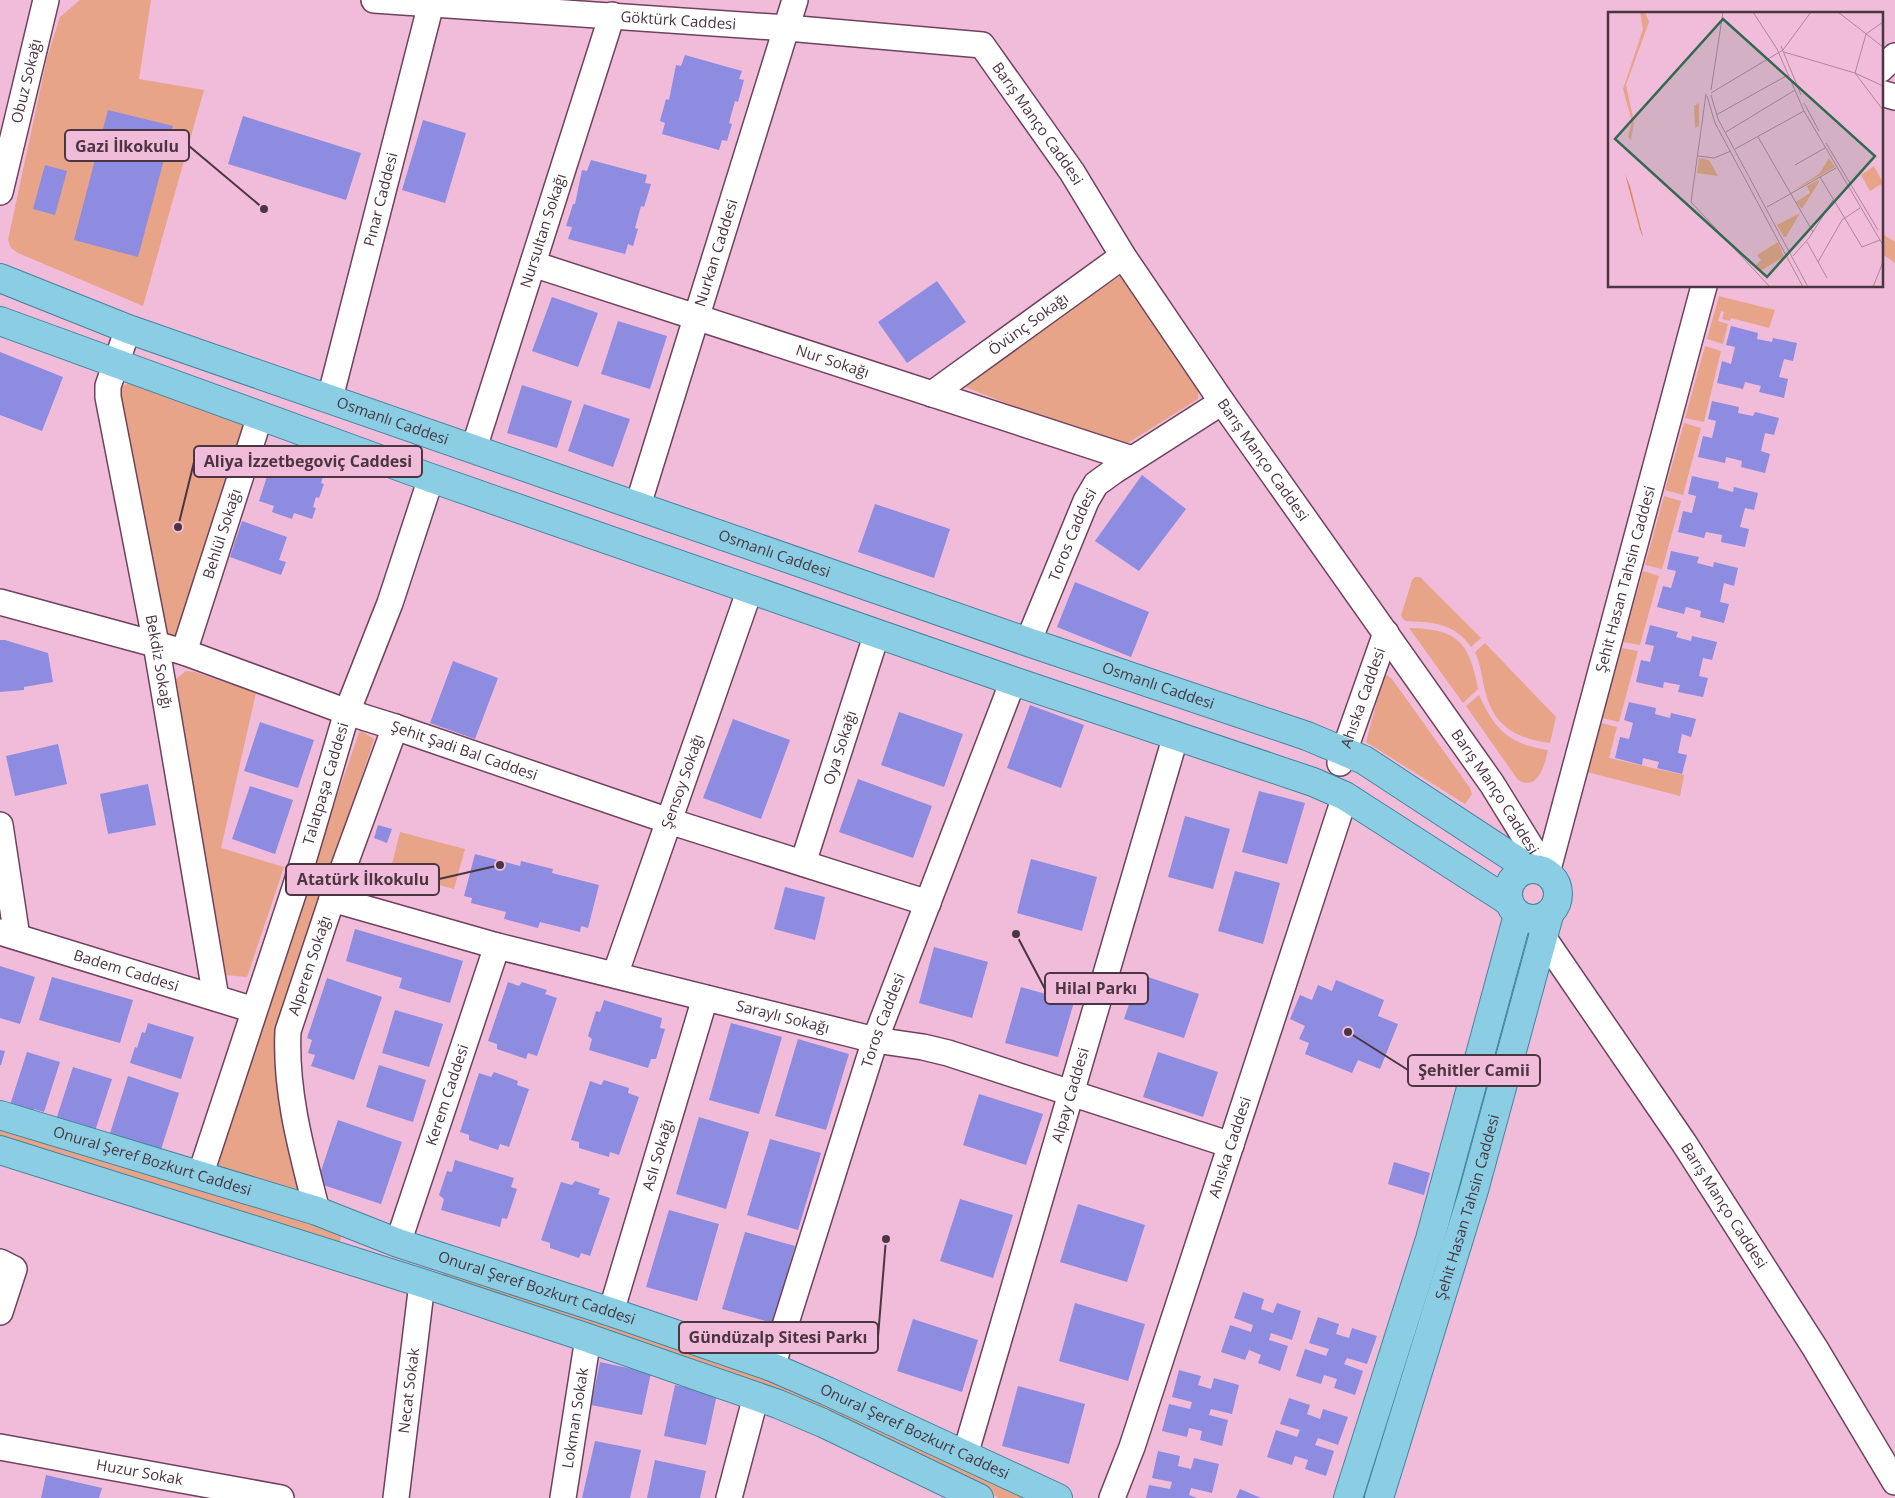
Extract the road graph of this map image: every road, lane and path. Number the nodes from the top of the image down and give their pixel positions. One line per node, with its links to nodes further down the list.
1 (46, 0): 12 (street, Obuz Sokağı)
2 (374, 0): 4 (street, Göktürk Caddesi)
3 (795, 0): 6 (street, Nurkan Caddesi)
4 (432, 2): 5 (street, Göktürk Caddesi); 22 (street, Pınar Caddesi)
5 (612, 15): 6 (street, Göktürk Caddesi); 14 (street, Nursultan Sokağı)
6 (786, 28): 7 (street, Göktürk Caddesi); 17 (street, Nurkan Caddesi)
7 (982, 45): 13 (street, Barış Manço Caddesi)
8 (1895, 56): 9 (street)
9 (1882, 68)
10 (1882, 92): 11 (street)
11 (1895, 97)
12 (0, 192)
13 (1123, 256): 21 (street, Övünç Sokağı); 23 (street, Barış Manço Caddesi)
14 (533, 264): 17 (street, Nur Sokağı); 25 (street, Nursultan Sokağı)
15 (0, 278): 19 (main road, Osmanlı Caddesi)
16 (1703, 288): 45 (street, Şehit Hasan Tahsin Caddesi)
17 (696, 317): 21 (street, Nur Sokağı); 28 (street, Nurkan Caddesi)
18 (0, 321): 20 (main road)
19 (128, 329): 20 (street, Bekdiz Sokağı); 22 (main road, Osmanlı Caddesi)
20 (116, 363): 24 (main road); 34 (street, Bekdiz Sokağı)
21 (932, 394): 26 (street, Nur Sokağı)
22 (330, 398): 25 (main road, Osmanlı Caddesi)
23 (1222, 402): 26 (street, Toros Caddesi); 32 (street, Barış Manço Caddesi)
24 (260, 416): 27 (main road); 35 (street, Behlül Sokağı)
25 (474, 448): 28 (main road, Osmanlı Caddesi)
26 (1132, 459): 33 (street, Toros Caddesi)
27 (431, 478): 29 (main road); 37 (street, Talatpaşa Caddesi)
28 (638, 505): 33 (main road, Osmanlı Caddesi)
29 (750, 589): 31 (main road); 42 (street, Şensoy Sokağı)
30 (0, 602): 34 (street, Şehit Şadi Bal Caddesi)
31 (877, 633): 36 (main road); 44 (street, Oya Sokağı)
32 (1386, 633): 40 (street, Ahıska Caddesi); 45 (street, Barış Manço Caddesi)
33 (1028, 642): 40 (main road, Osmanlı Caddesi)
34 (156, 644): 35 (street, Şehit Şadi Bal Caddesi); 53 (street, Bekdiz Sokağı)
35 (184, 652): 37 (street, Şehit Şadi Bal Caddesi)
36 (1013, 680): 39 (main road); 47 (street, Toros Caddesi)
37 (346, 712): 38 (street, Şehit Şadi Bal Caddesi); 55 (street, Talatpaşa Caddesi)
38 (395, 727): 42 (street, Şehit Şadi Bal Caddesi); 46 (street, Alperen Sokağı)
39 (1176, 735): 41 (main road); 57 (street, Alpay Caddesi)
40 (1349, 758): 41 (main road); 45 (main road, Osmanlı Caddesi)
41 (1346, 796): 48 (main road); 59 (street, Ahıska Caddesi)
42 (669, 821): 44 (street, Şehit Şadi Bal Caddesi); 52 (street, Şensoy Sokağı)
43 (0, 825): 50 (street)
44 (803, 863): 47 (street, Şehit Şadi Bal Caddesi)
45 (1539, 871): 48 (main road); 49 (main road)
46 (332, 899): 51 (street, Saraylı Sokağı); 62 (street, Alperen Sokağı)
47 (928, 903): 56 (street, Toros Caddesi)
48 (1513, 908): 49 (main road); 82 (main road, Şehit Hasan Tahsin Caddesi)
49 (1546, 926): 73 (street, Barış Manço Caddesi); 83 (main road, Şehit Hasan Tahsin Caddesi)
50 (8, 934): 53 (street, Badem Caddesi)
51 (497, 946): 52 (street, Saraylı Sokağı); 63 (street, Kerem Caddesi)
52 (615, 975): 54 (street, Saraylı Sokağı)
53 (216, 998): 55 (street, Badem Caddesi)
54 (705, 998): 56 (street, Saraylı Sokağı); 67 (street, Aslı Sokağı)
55 (254, 1010): 61 (street, Talatpaşa Caddesi)
56 (876, 1040): 57 (street, Saraylı Sokağı); 69 (street, Toros Caddesi)
57 (1071, 1093): 59 (street, Saraylı Sokağı); 72 (street, Alpay Caddesi)
58 (0, 1115): 61 (main road, Onural Şeref Bozkurt Caddesi)
59 (1231, 1145): 81 (street, Ahıska Caddesi)
60 (0, 1150): 65 (main road, Onural Şeref Bozkurt Caddesi)
61 (200, 1176): 62 (main road, Onural Şeref Bozkurt Caddesi)
62 (317, 1211): 63 (main road, Onural Şeref Bozkurt Caddesi)
63 (398, 1243): 67 (main road, Onural Şeref Bozkurt Caddesi)
64 (7, 1265): 66 (street)
65 (422, 1284): 68 (main road, Onural Şeref Bozkurt Caddesi); 76 (street, Necat Sokak)
66 (0, 1312)
67 (612, 1312): 69 (main road, Onural Şeref Bozkurt Caddesi)
68 (588, 1338): 70 (main road, Onural Şeref Bozkurt Caddesi); 77 (street, Lokman Sokak)
69 (772, 1367): 72 (main road, Onural Şeref Bozkurt Caddesi)
70 (756, 1396): 78 (street); 79 (main road, Onural Şeref Bozkurt Caddesi)
71 (0, 1447): 74 (street, Huzur Sokak)
72 (965, 1455): 80 (main road, Onural Şeref Bozkurt Caddesi)
73 (1895, 1482)
74 (199, 1491): 75 (street, Huzur Sokak)
75 (281, 1498)
76 (396, 1498)
77 (563, 1498)
78 (729, 1498)
79 (979, 1498)
80 (1058, 1498)
81 (1112, 1498)
82 (1348, 1498)
83 (1379, 1498)

